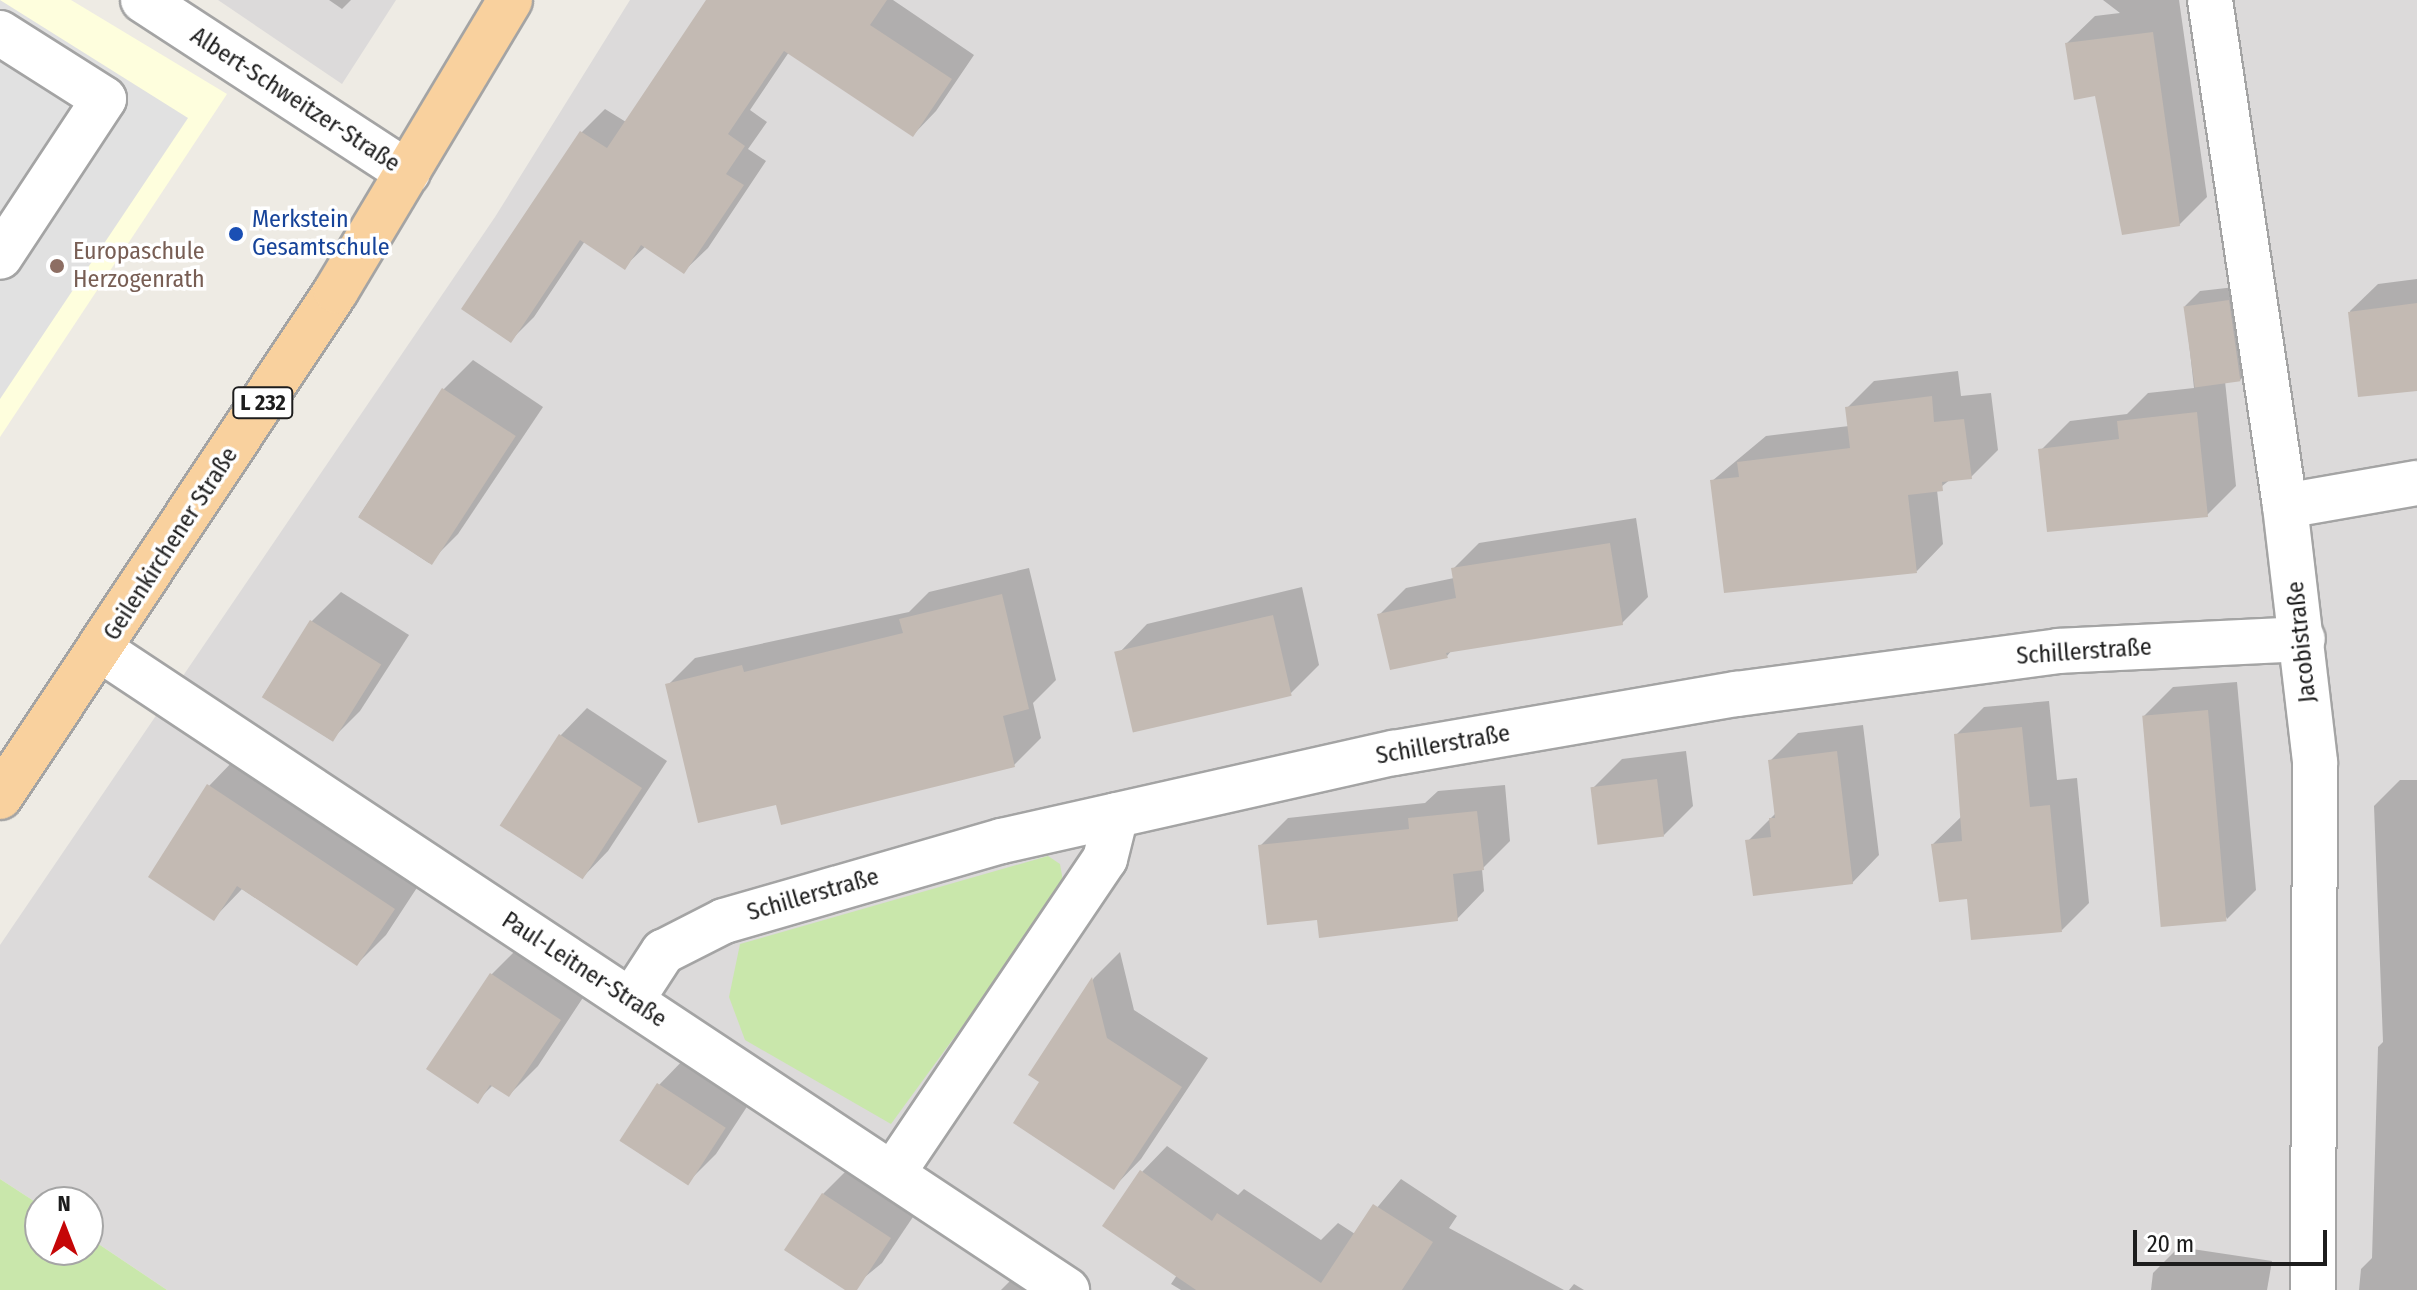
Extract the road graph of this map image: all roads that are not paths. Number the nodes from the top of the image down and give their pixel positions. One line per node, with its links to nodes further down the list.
1 (143, 0): 5 (street, Albert-Schweitzer-Straße)
2 (510, 0): 5 (main road, Geilenkirchener Straße / L 232)
3 (2210, 0): 8 (street, Jacobistraße)
4 (0, 33): 6 (street)
5 (408, 173): 10 (main road, Geilenkirchener Straße / L 232)
6 (0, 257)
7 (2417, 483): 8 (street)
8 (2285, 506): 9 (street, Jacobistraße)
9 (2303, 639): 12 (street, Schillerstraße); 16 (street, Jacobistraße)
10 (101, 650): 11 (main road, Geilenkirchener Straße / L 232); 13 (street, Paul-Leitner-Straße)
11 (0, 797)
12 (1116, 815): 13 (street, Schillerstraße); 14 (street)
13 (631, 1001): 14 (street, Paul-Leitner-Straße)
14 (893, 1173): 15 (street, Paul-Leitner-Straße)
15 (1067, 1290)
16 (2313, 1290)

